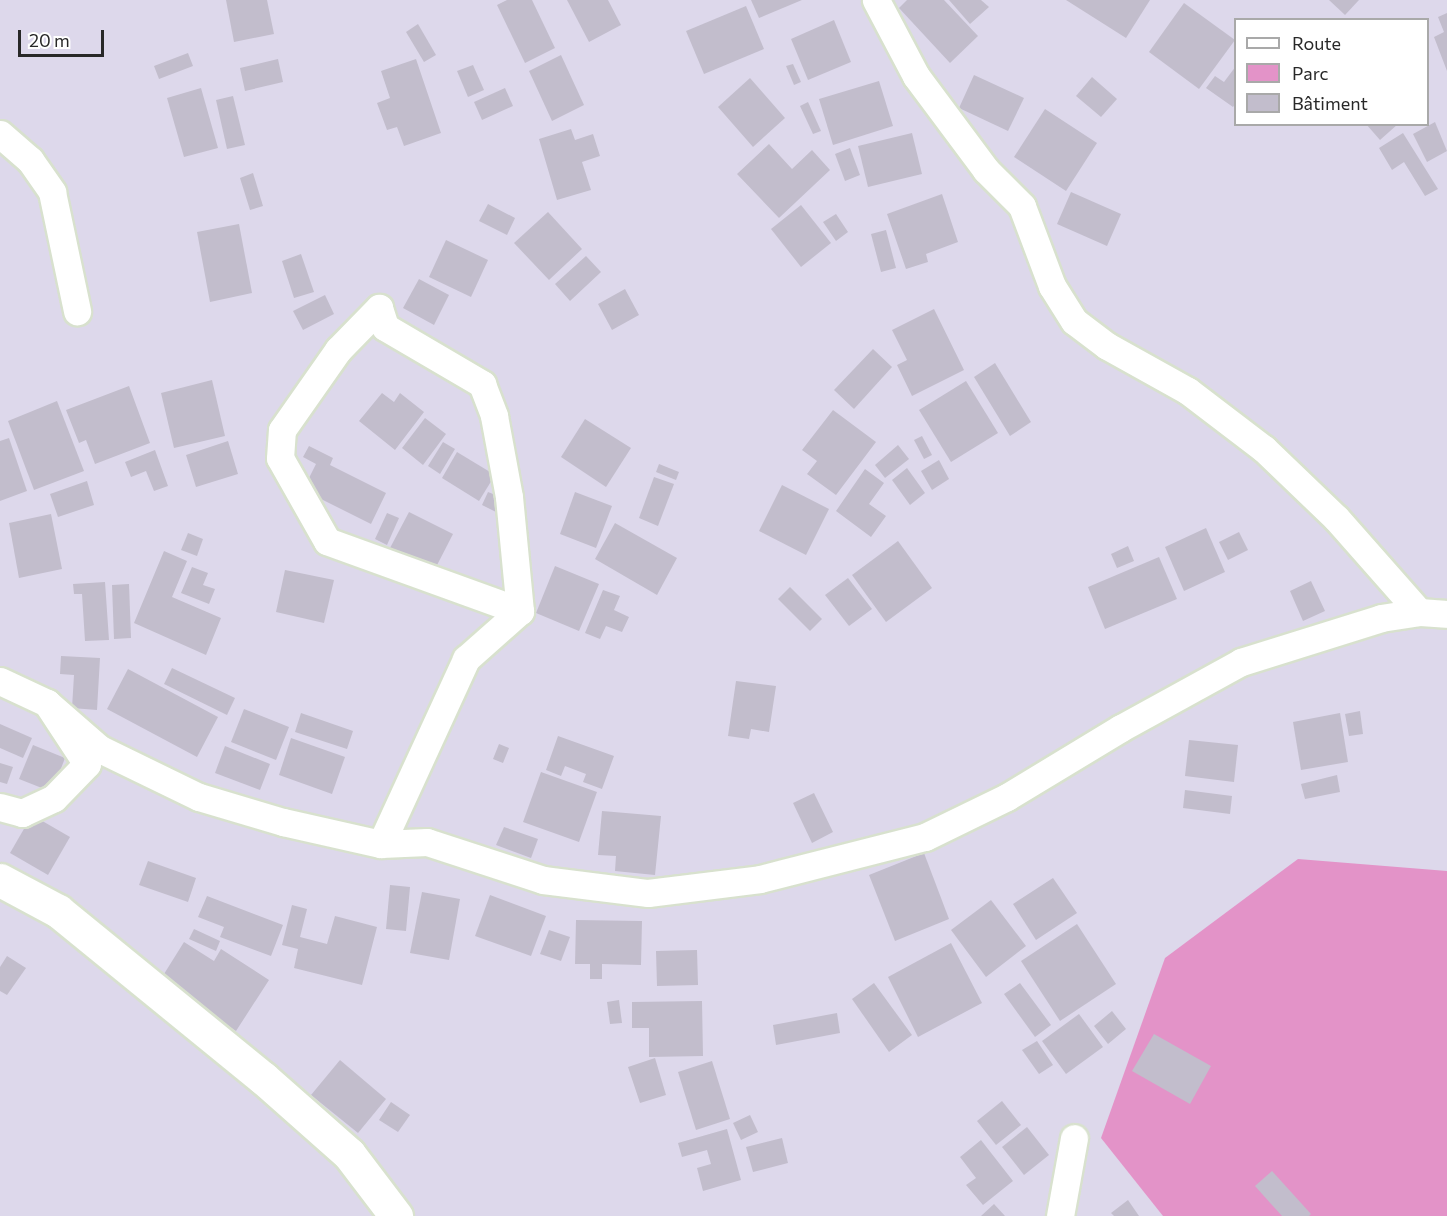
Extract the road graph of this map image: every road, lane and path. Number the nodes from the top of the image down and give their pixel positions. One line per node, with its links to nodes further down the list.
1 (876, 0): 5 (street)
2 (0, 134): 3 (street)
3 (77, 311)
4 (520, 611): 4 (street); 10 (street)
5 (1419, 612): 6 (street); 10 (street)
6 (1447, 614)
7 (0, 681): 8 (street)
8 (48, 703): 9 (street); 10 (street)
9 (0, 807)
10 (381, 844)
11 (0, 880): 13 (main road)
12 (1074, 1138): 14 (street)
13 (396, 1216)
14 (1060, 1216)

